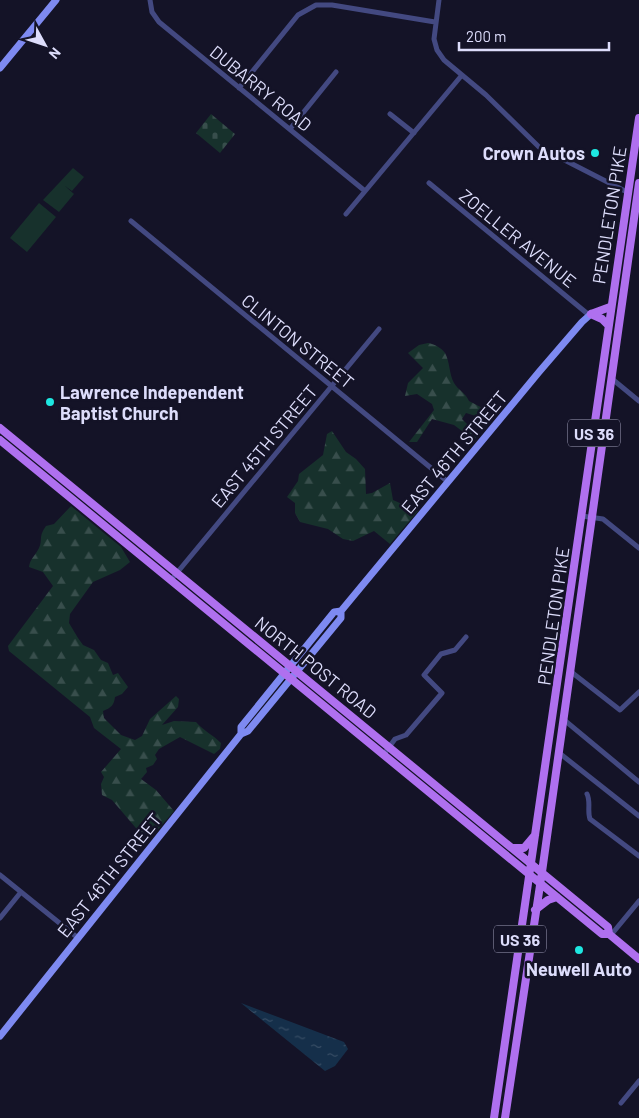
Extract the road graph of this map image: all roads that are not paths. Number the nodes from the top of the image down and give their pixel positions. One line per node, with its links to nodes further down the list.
1 (56, 0): 5 (street)
2 (150, 0): 8 (street, DUBARRY ROAD)
3 (439, 0): 4 (street)
4 (435, 22): 7 (street); 8 (street)
5 (0, 68)
6 (336, 72): 11 (street)
7 (462, 75): 12 (street); 16 (street)
8 (239, 88): 11 (street, DUBARRY ROAD)
9 (390, 114): 12 (street)
10 (639, 118): 16 (main road, PENDLETON PIKE / US 36)
11 (290, 130): 15 (street, DUBARRY ROAD)
12 (414, 133): 15 (street)
13 (639, 182): 23 (main road, PENDLETON PIKE / US 36)
14 (429, 183): 20 (street, ZOELLER AVENUE)
15 (365, 191): 17 (street)
16 (627, 192): 19 (main road, PENDLETON PIKE / US 36)
17 (346, 214)
18 (131, 221): 24 (street, CLINTON STREET)
19 (610, 307): 20 (main road); 21 (main road, PENDLETON PIKE / US 36)
20 (590, 314): 21 (main road); 28 (street, EAST 46TH STREET)
21 (608, 325): 29 (main road, PENDLETON PIKE / US 36)
22 (379, 329): 24 (street, EAST 45TH STREET)
23 (611, 378): 25 (street); 30 (main road, PENDLETON PIKE / US 36)
24 (332, 386): 28 (street, CLINTON STREET); 32 (street, EAST 45TH STREET)
25 (639, 401)
26 (0, 428): 32 (main road, NORTH POST ROAD)
27 (0, 440): 33 (main road, NORTH POST ROAD)
28 (448, 482): 34 (street, EAST 46TH STREET)
29 (582, 516): 30 (street); 50 (main road, PENDLETON PIKE / US 36)
30 (592, 517): 31 (street); 38 (main road, PENDLETON PIKE / US 36)
31 (639, 548)
32 (177, 572): 33 (street, EAST 45TH STREET); 36 (main road, NORTH POST ROAD)
33 (171, 580): 39 (main road, NORTH POST ROAD)
34 (341, 611): 36 (street, EAST 46TH STREET); 37 (street, EAST 46TH STREET)
35 (466, 637): 44 (street)
36 (290, 665): 37 (main road, NORTH POST ROAD); 39 (street, EAST 46TH STREET)
37 (297, 671): 40 (street, EAST 46TH STREET); 44 (main road, NORTH POST ROAD)
38 (570, 671): 41 (street); 42 (main road, PENDLETON PIKE / US 36)
39 (284, 672): 40 (main road, NORTH POST ROAD); 43 (street, EAST 46TH STREET)
40 (292, 678): 43 (street, EAST 46TH STREET); 46 (main road, NORTH POST ROAD)
41 (639, 692)
42 (563, 718): 45 (main road, PENDLETON PIKE / US 36); 47 (street)
43 (241, 734): 64 (street, EAST 46TH STREET)
44 (389, 746): 46 (street); 51 (main road, NORTH POST ROAD)
45 (558, 752): 49 (street); 54 (main road, PENDLETON PIKE / US 36)
46 (384, 754): 56 (main road, NORTH POST ROAD)
47 (639, 782)
48 (587, 794): 52 (street)
49 (639, 816)
50 (536, 834): 51 (main road); 53 (main road, PENDLETON PIKE / US 36)
51 (512, 848): 53 (main road, NORTH POST ROAD)
52 (639, 856)
53 (532, 864): 54 (main road, NORTH POST ROAD); 56 (main road, PENDLETON PIKE / US 36)
54 (542, 872): 57 (main road, PENDLETON PIKE / US 36); 63 (main road, NORTH POST ROAD)
55 (0, 875): 58 (street)
56 (530, 875): 57 (main road, NORTH POST ROAD); 69 (main road, PENDLETON PIKE / US 36)
57 (540, 883): 59 (main road, NORTH POST ROAD); 61 (main road, PENDLETON PIKE / US 36)
58 (21, 892): 62 (street); 64 (street)
59 (557, 897): 61 (main road); 63 (main road, NORTH POST ROAD)
60 (639, 901): 63 (street)
61 (535, 910): 70 (main road, PENDLETON PIKE / US 36)
62 (0, 918)
63 (610, 935): 65 (main road, NORTH POST ROAD)
64 (78, 938): 66 (street, EAST 46TH STREET)
65 (639, 959)
66 (0, 1036)
67 (639, 1081): 68 (street)
68 (621, 1103)
69 (494, 1118)
70 (505, 1118)

